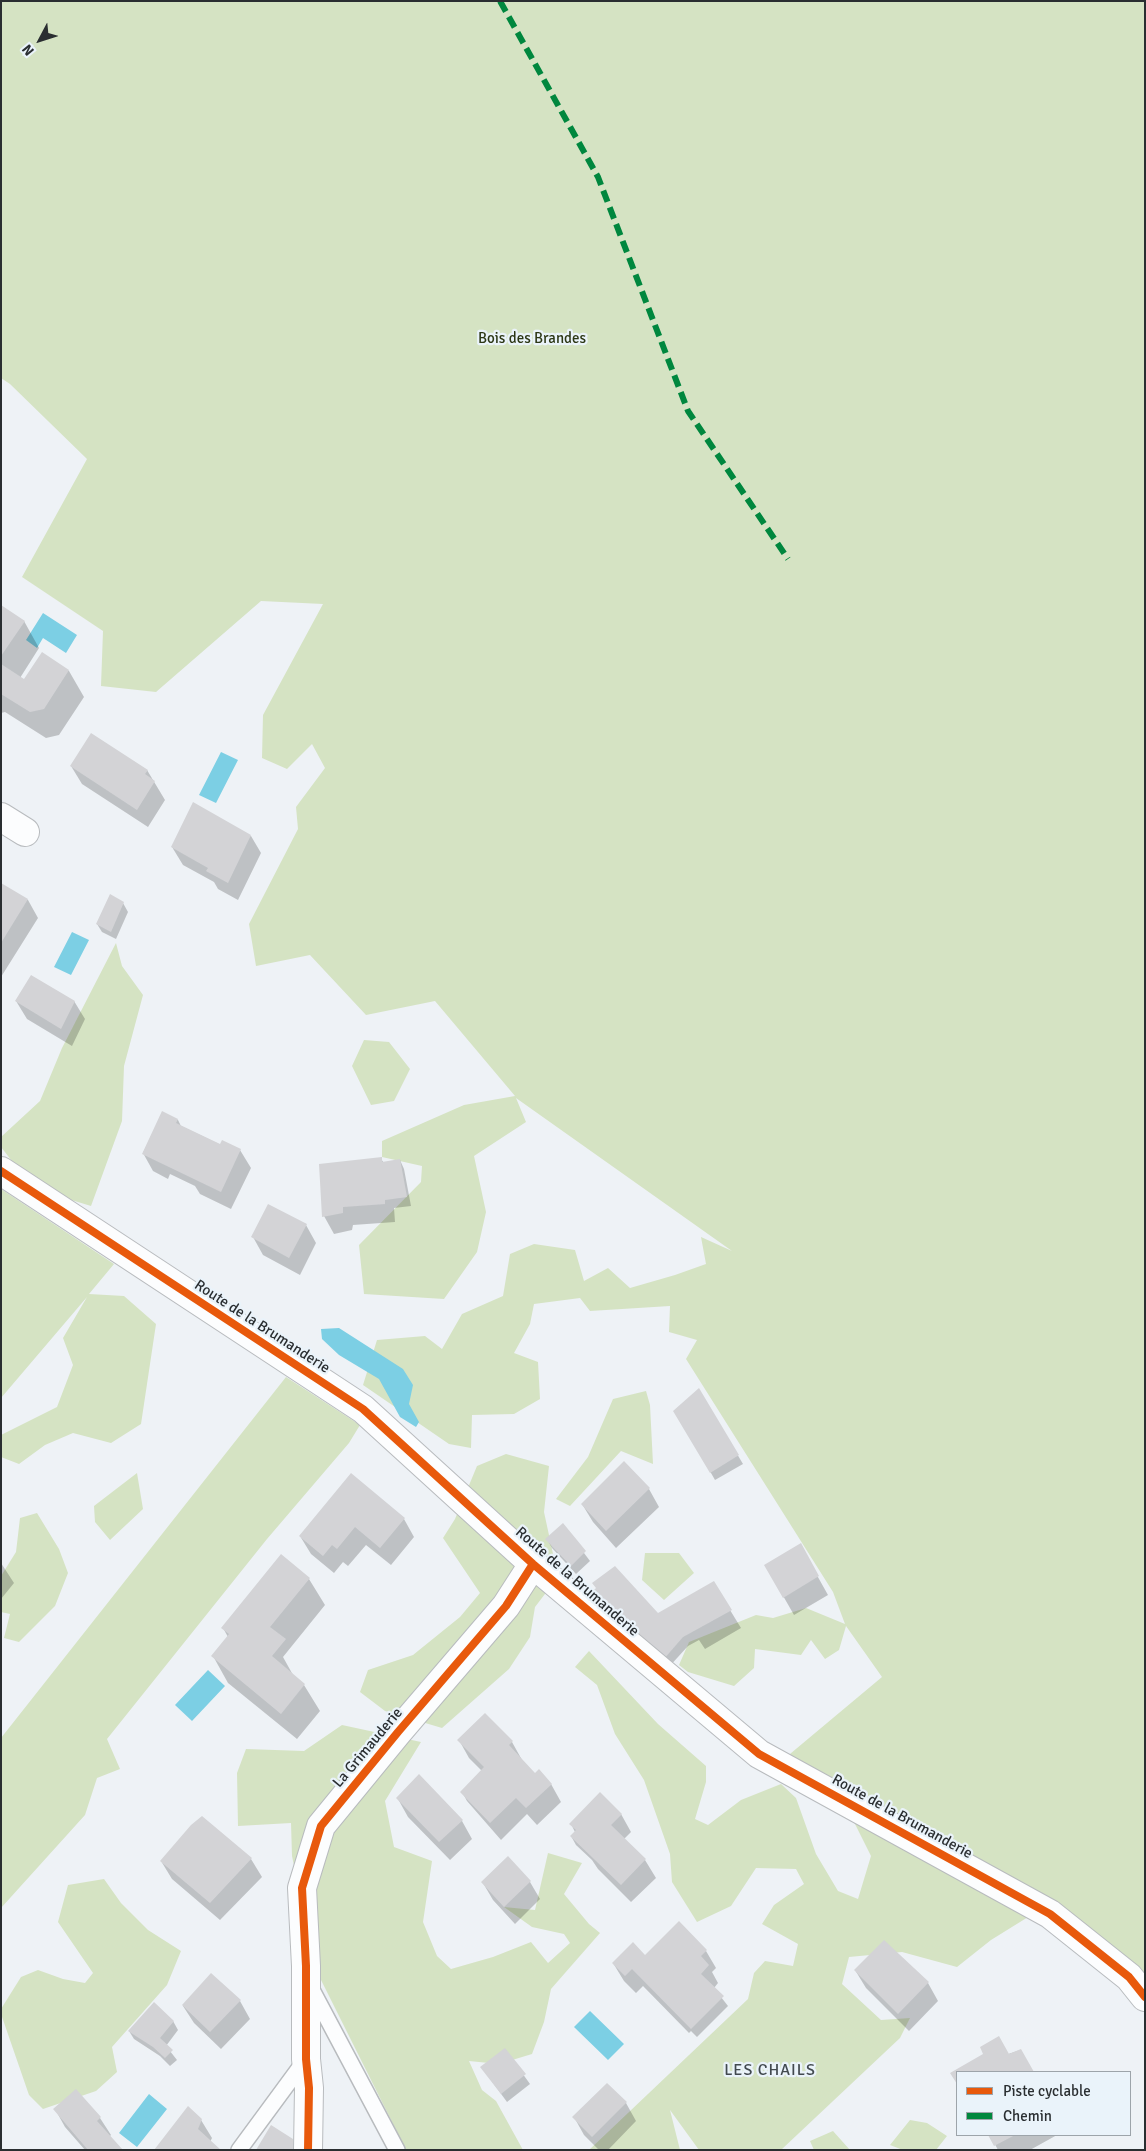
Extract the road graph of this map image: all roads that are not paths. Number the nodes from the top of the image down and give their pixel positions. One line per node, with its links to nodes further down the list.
1 (1, 817): 2 (street)
2 (25, 832)
3 (1, 1171): 4 (street, Route de la Brumanderie)
4 (533, 1564): 5 (street, La Grimauderie); 6 (street, Route de la Brumanderie)
5 (306, 1980): 7 (street, La Grimauderie); 10 (lane)
6 (1145, 1997)
7 (306, 2059): 8 (lane); 9 (street, La Grimauderie)
8 (239, 2150)
9 (308, 2150)
10 (397, 2150)

